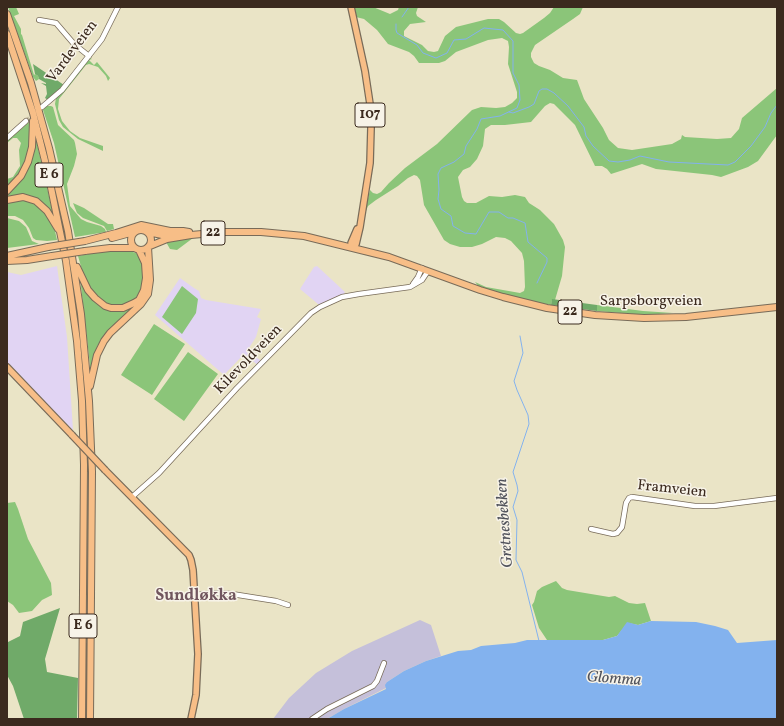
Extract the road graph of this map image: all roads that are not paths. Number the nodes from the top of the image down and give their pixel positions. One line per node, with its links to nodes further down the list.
1 (118, 7): 6 (street, Vardeveien)
2 (351, 7): 18 (main road, 107)
3 (7, 14): 22 (highway, E 6)
4 (39, 20): 6 (street)
5 (7, 34): 8 (highway, E 6)
6 (89, 56): 7 (street, Vardeveien)
7 (42, 107)
8 (33, 114): 11 (highway, E 6); 16 (highway, E 6)
9 (26, 121): 10 (street)
10 (7, 138)
11 (7, 191)
12 (7, 200): 16 (highway, E 6)
13 (134, 232): 14 (highway, 22); 17 (highway, 22); 20 (highway)
14 (148, 232): 15 (highway, Sarpsborgveien / 22); 19 (highway)
15 (189, 232): 17 (highway, 22); 18 (highway, Sarpsborgveien / 22)
16 (61, 236): 34 (highway, E 6)
17 (86, 241): 21 (highway, 22, bridge)
18 (353, 245): 19 (highway, Sarpsborgveien / 22); 24 (highway, Sarpsborgveien / 22)
19 (149, 246): 20 (highway, 22); 27 (highway, E 6)
20 (137, 249): 22 (highway, E 6); 23 (highway, 22, bridge)
21 (7, 256)
22 (73, 258): 27 (highway, E 6)
23 (7, 261)
24 (425, 270): 25 (highway, Sarpsborgveien / 22); 28 (street, Kilevoldveien)
25 (777, 307)
26 (7, 367): 28 (main road, bridge)
27 (89, 395): 35 (highway, E 6)
28 (132, 497): 31 (main road)
29 (777, 498): 30 (street, Framveien)
30 (591, 529)
31 (194, 595): 32 (street); 36 (main road)
32 (288, 605)
33 (384, 663): 37 (street)
34 (82, 719)
35 (90, 719)
36 (191, 719)
37 (312, 719)

